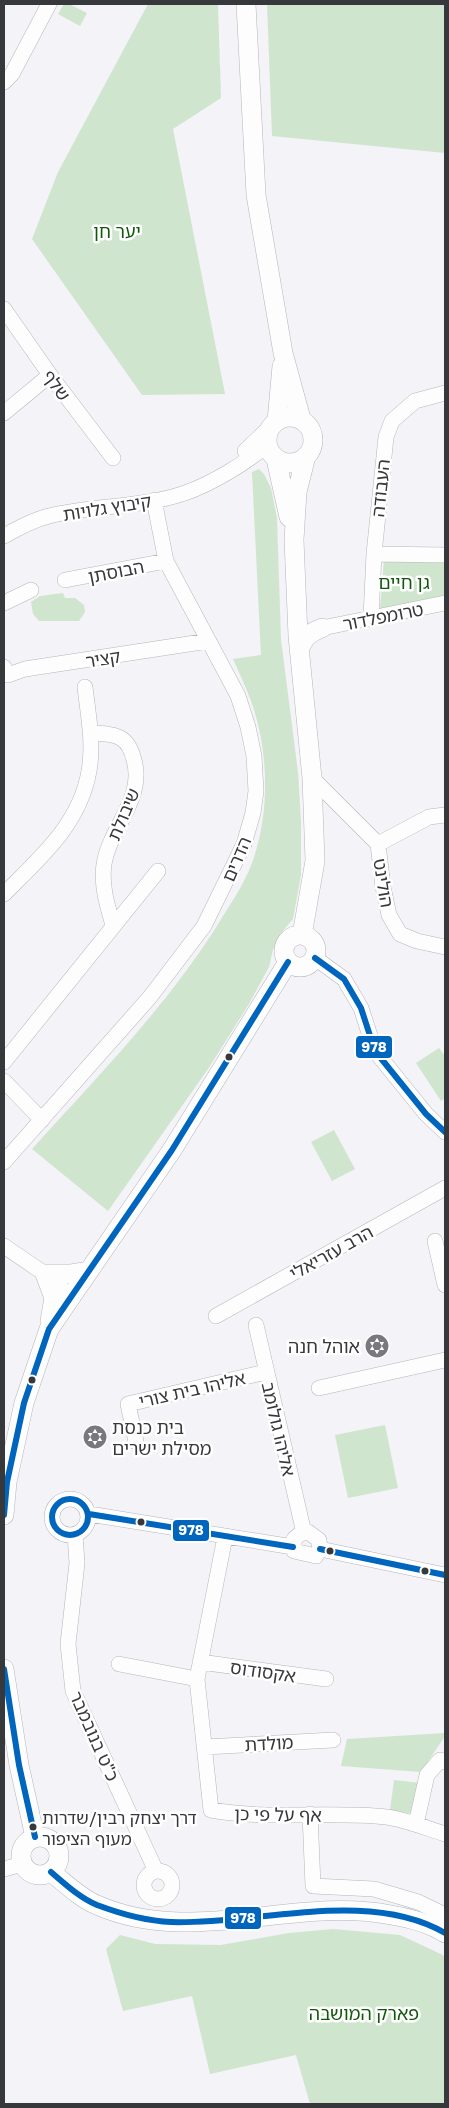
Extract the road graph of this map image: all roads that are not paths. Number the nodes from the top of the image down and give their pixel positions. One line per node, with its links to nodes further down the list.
1 (50, 4): 3 (street)
2 (246, 4): 5 (main road)
3 (4, 82)
4 (4, 309): 6 (street, שלף)
5 (283, 352): 9 (main road); 10 (main road)
6 (50, 375): 8 (street); 12 (street, שלף)
7 (445, 393): 16 (street, העבודה)
8 (4, 414)
9 (300, 419): 10 (main road); 11 (main road)
10 (272, 438): 11 (main road); 13 (street, קיבוץ גלויות); 15 (main road)
11 (306, 456): 15 (main road)
12 (113, 458)
13 (154, 500): 14 (street, קיבוץ גלויות); 18 (street, הדרים)
14 (4, 536)
15 (294, 540): 23 (main road)
16 (374, 554): 17 (street); 24 (street, העבודה)
17 (445, 556)
18 (166, 561): 19 (street, הבוסתן); 26 (street, הדרים)
19 (66, 580)
20 (31, 590): 21 (street)
21 (4, 603)
22 (445, 603): 24 (street, טרומפלדור)
23 (297, 613): 25 (main road); 27 (main road)
24 (371, 617): 25 (street, טרומפלדור)
25 (322, 628): 27 (main road)
26 (208, 641): 28 (street, קציר); 43 (street, הדרים)
27 (299, 650): 31 (main road)
28 (5, 673)
29 (85, 687): 30 (street)
30 (90, 733): 35 (street); 36 (street, שיבולת)
31 (312, 778): 33 (street, הולינט); 37 (main road)
32 (445, 815): 33 (street)
33 (378, 844): 38 (street, הולינט)
34 (158, 871): 36 (street)
35 (4, 894)
36 (113, 925): 41 (street)
37 (302, 935): 39 (main road); 40 (main road)
38 (445, 947)
39 (315, 958): 40 (main road); 44 (street)
40 (288, 962): 49 (main road)
41 (4, 1062)
42 (4, 1082): 43 (street)
43 (42, 1120): 45 (street, הדרים)
44 (445, 1132)
45 (4, 1162)
46 (445, 1188): 53 (street, הרב עזריאלי)
47 (435, 1241): 51 (street)
48 (4, 1246): 50 (street)
49 (88, 1271): 50 (main road); 52 (main road)
50 (45, 1274): 52 (street); 55 (main road)
51 (445, 1285)
52 (70, 1296): 55 (main road)
53 (216, 1316)
54 (256, 1325): 57 (street, אליהו גולומב)
55 (49, 1329): 61 (main road)
56 (445, 1360): 58 (street)
57 (266, 1372): 59 (street, אליהו בית צורי); 62 (street, אליהו גולומב)
58 (319, 1388)
59 (136, 1442)
60 (88, 1514): 63 (street); 63 (street); 64 (street)
61 (4, 1515)
62 (304, 1532): 65 (street); 66 (street)
63 (75, 1535): 84 (street, כ"ט בנובמבר)
64 (224, 1537): 65 (street); 70 (street, אף על פי כן)
65 (293, 1547): 66 (street)
66 (320, 1549): 67 (street)
67 (420, 1570): 68 (street); 69 (street)
68 (445, 1570)
69 (445, 1575)
70 (200, 1662): 73 (street, אף על פי כן); 74 (street, אקסודוס)
71 (118, 1664): 73 (street)
72 (4, 1669): 81 (main road)
73 (197, 1679): 76 (street, אף על פי כן)
74 (326, 1679)
75 (332, 1740): 76 (street, מולדת)
76 (205, 1747): 78 (street, אף על פי כן)
77 (445, 1762): 79 (street)
78 (310, 1814): 79 (street, אף על פי כן); 86 (street)
79 (416, 1824): 80 (street, אף על פי כן)
80 (445, 1834)
81 (35, 1837): 82 (main road); 85 (main road)
82 (22, 1864): 83 (street); 85 (main road)
83 (4, 1869)
84 (156, 1871)
85 (51, 1872): 87 (main road)
86 (445, 1915)
87 (445, 1933)

